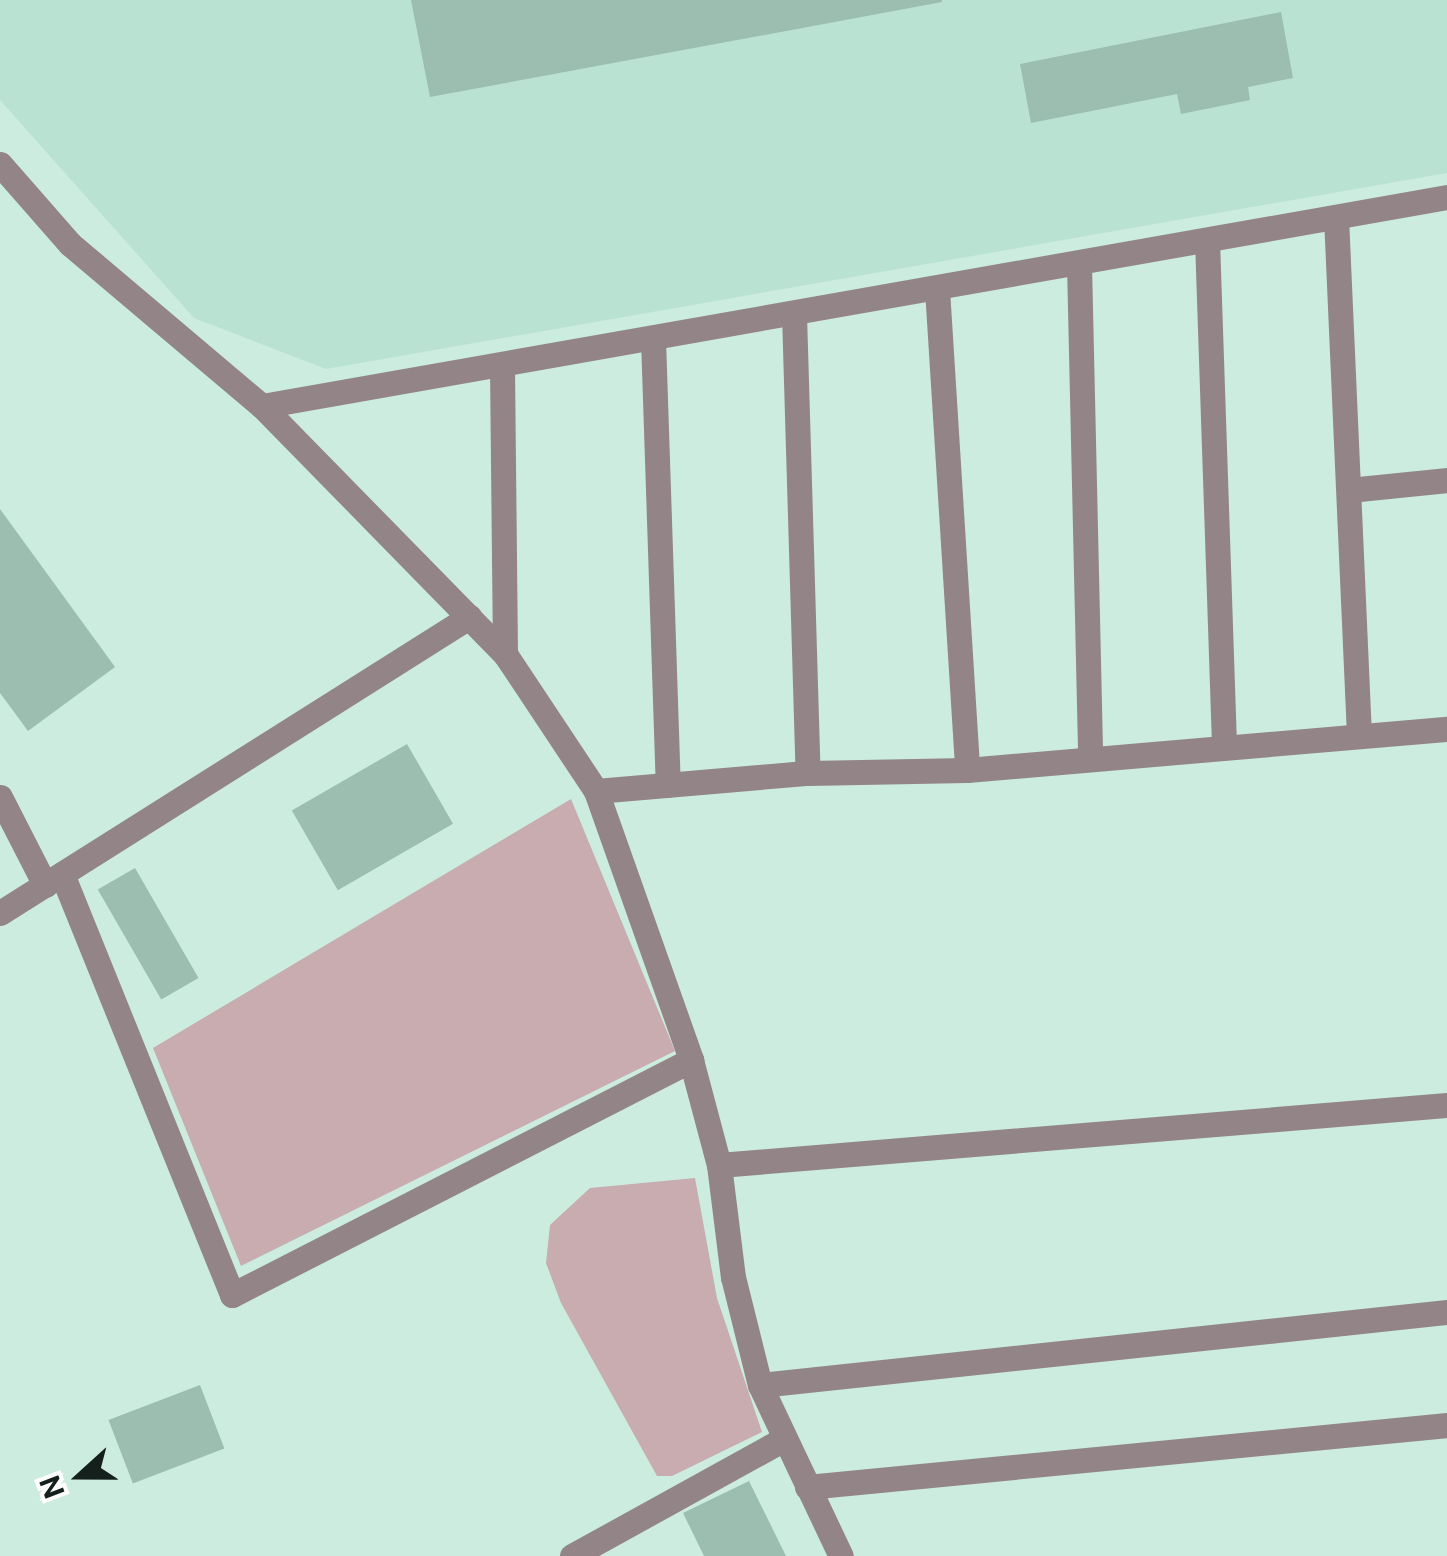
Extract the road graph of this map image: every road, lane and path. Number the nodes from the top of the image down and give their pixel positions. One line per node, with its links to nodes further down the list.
1 (0, 164): 10 (street)
2 (1447, 198): 3 (street)
3 (1336, 217): 4 (street); 12 (street)
4 (1207, 240): 5 (street); 17 (street)
5 (1079, 264): 6 (street); 18 (street)
6 (936, 288): 7 (street); 19 (street)
7 (794, 314): 8 (street); 20 (street)
8 (653, 339): 9 (street); 21 (street)
9 (502, 367): 10 (street); 14 (street)
10 (262, 406): 13 (street)
11 (1447, 480): 12 (street)
12 (1348, 490): 16 (street)
13 (470, 617): 14 (street); 24 (street)
14 (505, 654): 22 (street)
15 (1447, 729): 16 (street)
16 (1359, 735): 17 (street)
17 (1224, 746): 18 (street)
18 (1090, 759): 19 (street)
19 (967, 770): 20 (street)
20 (808, 773): 21 (street)
21 (668, 784): 22 (street)
22 (596, 791): 26 (street)
23 (0, 798): 24 (street)
24 (54, 880): 25 (street); 26 (street)
25 (0, 913)
26 (691, 1060): 28 (street)
27 (1447, 1105): 28 (street)
28 (718, 1165): 30 (street)
29 (1447, 1312): 30 (street)
30 (760, 1385): 32 (street)
31 (1447, 1425): 33 (street)
32 (782, 1440): 33 (street); 34 (street)
33 (807, 1488): 35 (street)
34 (572, 1556)
35 (840, 1556)

